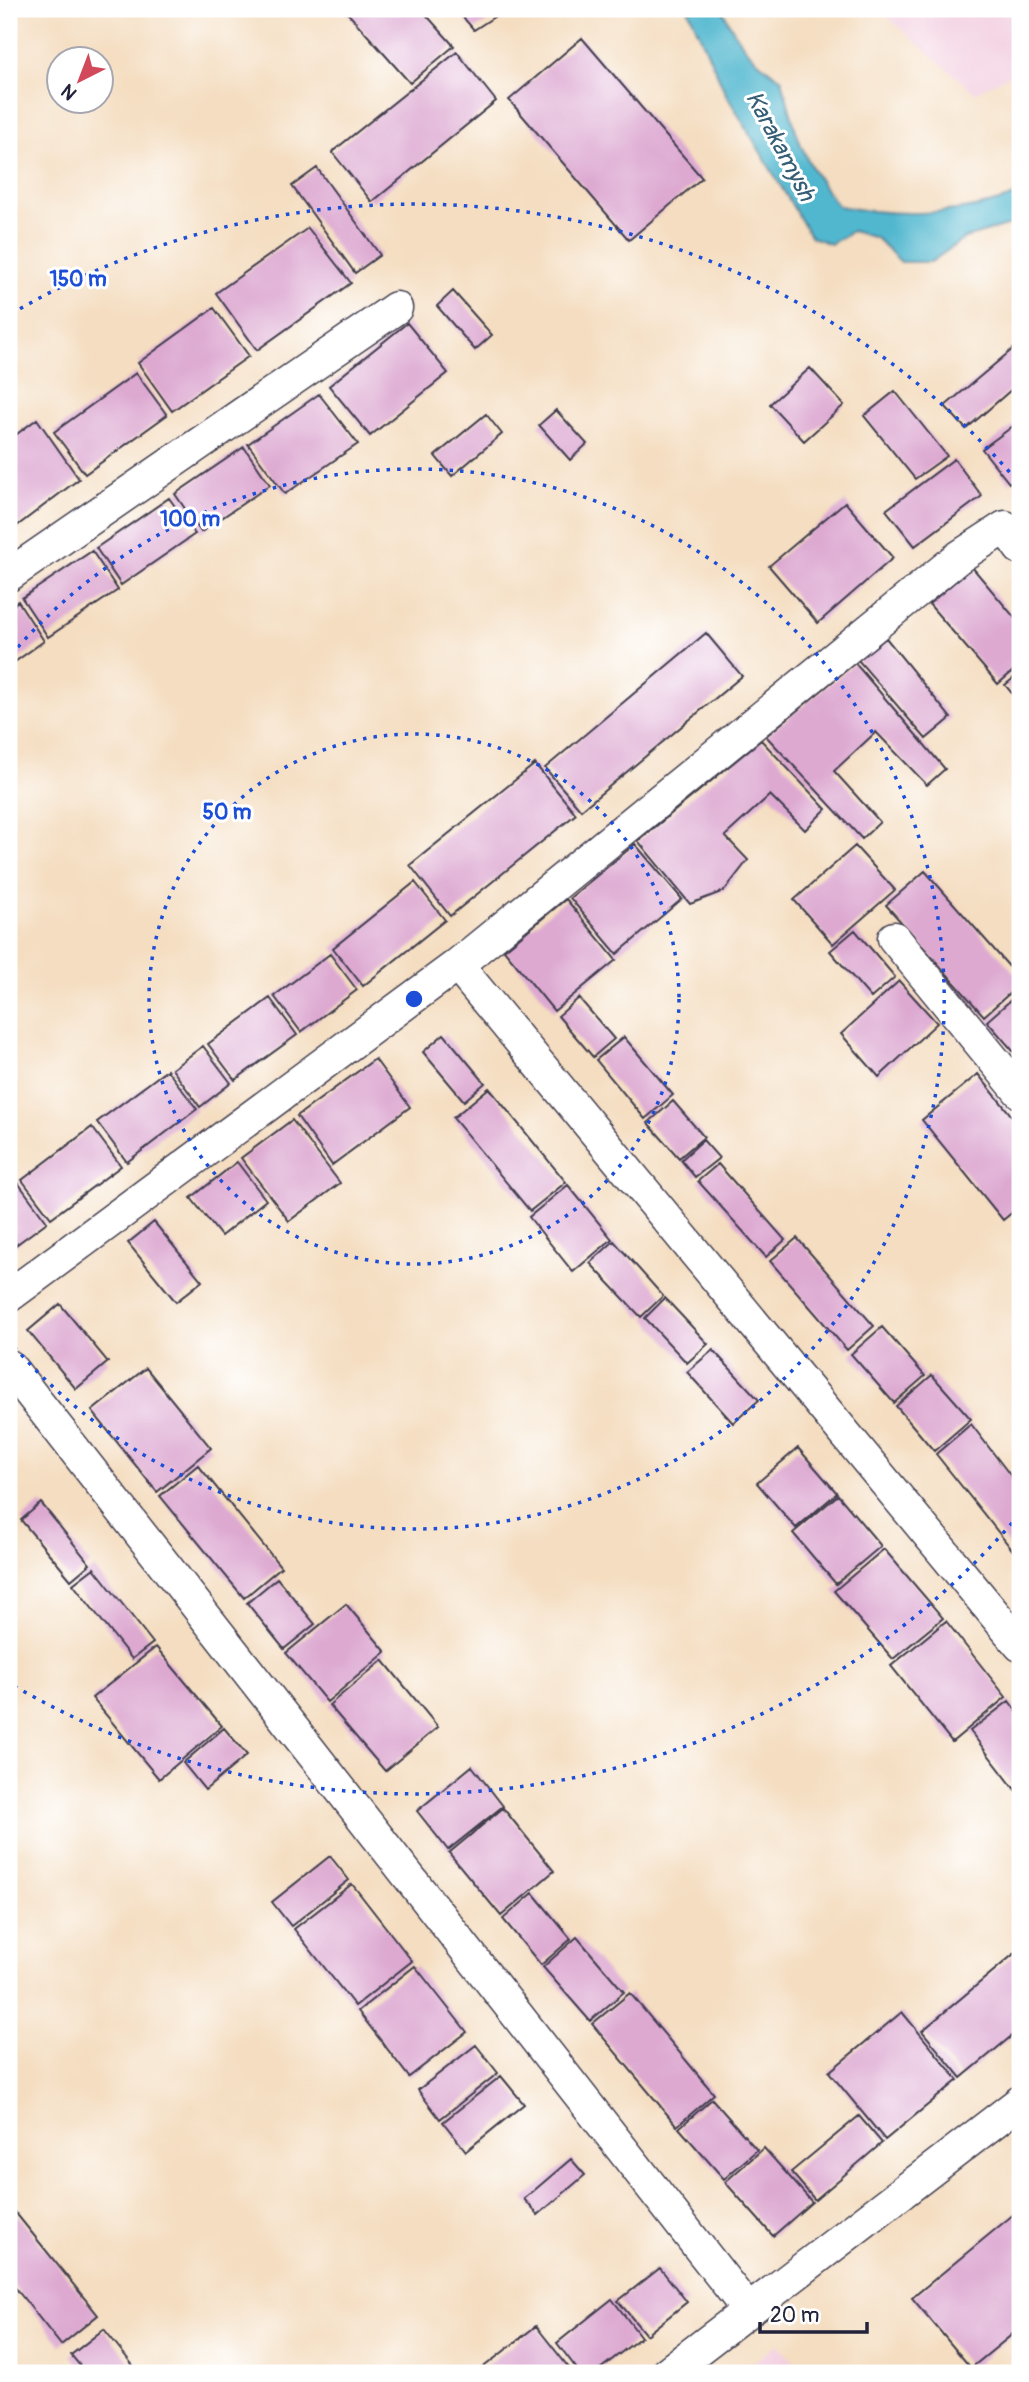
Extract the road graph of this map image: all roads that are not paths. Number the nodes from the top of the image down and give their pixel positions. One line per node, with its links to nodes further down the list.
1 (396, 308): 3 (street)
2 (1020, 548): 5 (street)
3 (9, 575)
4 (894, 938): 6 (street)
5 (457, 965): 7 (street); 9 (street)
6 (1020, 1093)
7 (9, 1296)
8 (9, 1366): 11 (street)
9 (1020, 1645)
10 (1020, 2102): 11 (street)
11 (748, 2310): 12 (street)
12 (667, 2373)

